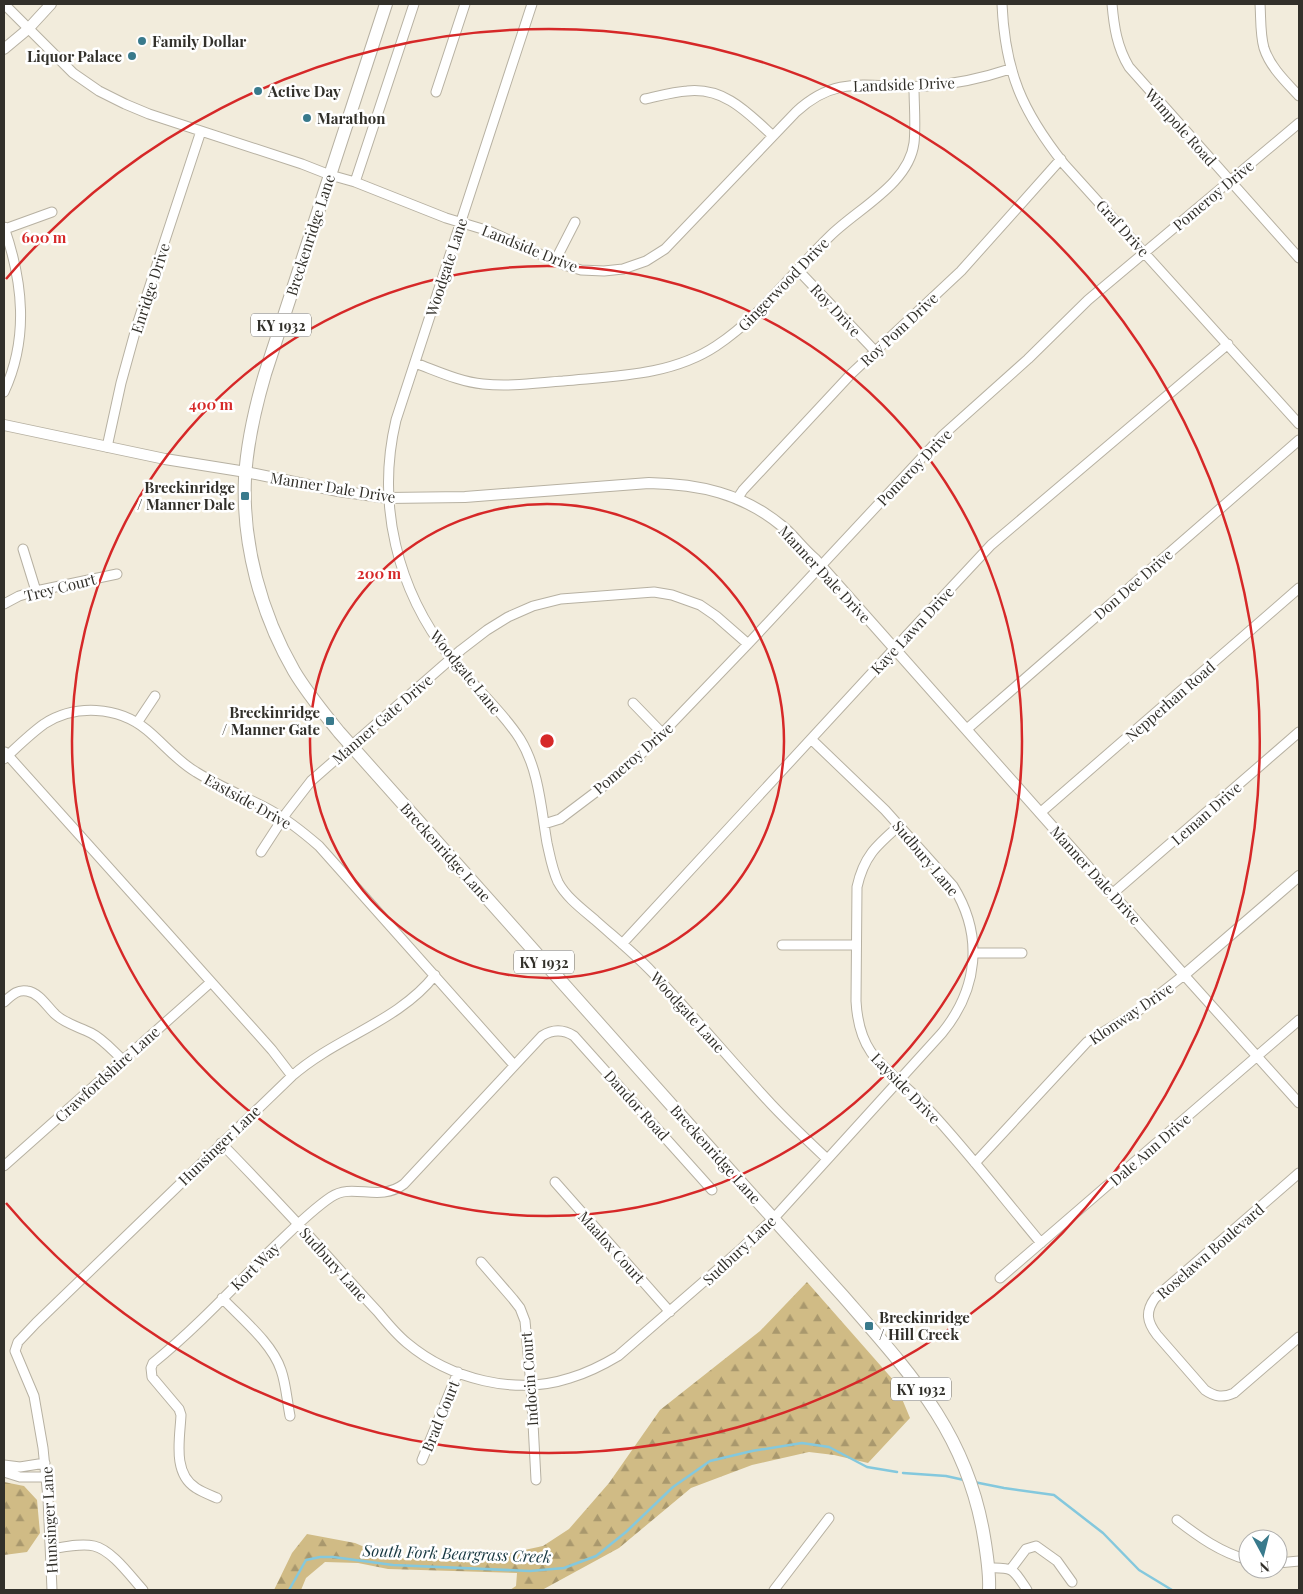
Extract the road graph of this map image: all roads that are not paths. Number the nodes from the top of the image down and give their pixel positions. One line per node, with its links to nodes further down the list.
1 (4, 4): 10 (street, Landside Drive)
2 (51, 4): 10 (street)
3 (386, 4): 21 (main road, Breckenridge Lane / KY 1932)
4 (414, 4): 23 (street)
5 (465, 4): 14 (street)
6 (532, 4): 25 (street, Woodgate Lane)
7 (1002, 4): 12 (street, Graf Drive)
8 (1112, 4): 22 (street, Wimpole Road)
9 (1260, 4): 15 (street)
10 (28, 29): 11 (street); 18 (street, Landside Drive)
11 (4, 48)
12 (1010, 70): 13 (street, Landside Drive); 20 (street, Graf Drive)
13 (914, 87): 19 (street, Landside Drive); 31 (street, Gingerwood Drive)
14 (436, 92)
15 (1299, 96)
16 (645, 99): 19 (street)
17 (1299, 123): 22 (street, Pomeroy Drive)
18 (201, 131): 21 (street, Landside Drive); 39 (street, Enridge Drive)
19 (772, 135): 30 (street, Landside Drive)
20 (1061, 159): 28 (street, Graf Drive); 33 (street, Roy Pom Drive)
21 (330, 175): 23 (street, Landside Drive); 40 (main road, Breckenridge Lane / KY 1932)
22 (1230, 181): 28 (street, Pomeroy Drive); 29 (street, Wimpole Road)
23 (355, 182): 25 (street, Landside Drive)
24 (52, 212): 27 (street)
25 (461, 222): 30 (street, Landside Drive); 34 (street, Woodgate Lane)
26 (575, 222): 30 (street)
27 (4, 228): 35 (street)
28 (1145, 252): 32 (street, Graf Drive); 44 (street, Pomeroy Drive)
29 (1299, 258)
30 (555, 262)
31 (798, 270): 33 (street, Roy Drive); 34 (street, Gingerwood Drive)
32 (1228, 344): 36 (street, Graf Drive); 50 (street, Kaye Lawn Drive)
33 (875, 351): 42 (street, Roy Pom Drive)
34 (415, 363): 41 (street, Woodgate Lane)
35 (4, 392)
36 (1299, 424)
37 (4, 426): 39 (street, Manner Dale Drive)
38 (1299, 440): 55 (street, Don Dee Drive)
39 (107, 447): 40 (street, Manner Dale Drive)
40 (246, 472): 41 (street, Manner Dale Drive); 59 (main road, Breckenridge Lane / KY 1932)
41 (388, 498): 42 (street, Manner Dale Drive); 51 (street, Woodgate Lane)
42 (737, 499): 44 (street, Manner Dale Drive)
43 (23, 549): 47 (street)
44 (820, 566): 49 (street, Pomeroy Drive); 50 (street, Manner Dale Drive)
45 (117, 574): 47 (street, Trey Court)
46 (1299, 588): 61 (street, Nepperhan Road)
47 (36, 591): 48 (street, Trey Court)
48 (4, 604)
49 (748, 644): 51 (street, Manner Gate Drive); 57 (street, Pomeroy Drive)
50 (894, 649): 55 (street, Manner Dale Drive); 58 (street, Kaye Lawn Drive)
51 (452, 659): 59 (street, Manner Gate Drive); 63 (street, Woodgate Lane)
52 (154, 696): 54 (street)
53 (633, 703): 57 (street)
54 (137, 724): 60 (street, Eastside Drive); 62 (street, Eastside Drive)
55 (967, 729): 61 (street, Manner Dale Drive)
56 (1299, 732): 67 (street, Leman Drive)
57 (663, 734): 63 (street, Pomeroy Drive)
58 (811, 739): 64 (street, Sudbury Lane); 68 (street, Kaye Lawn Drive)
59 (352, 745): 62 (street, Manner Gate Drive); 92 (main road, Breckenridge Lane / KY 1932)
60 (5, 755): 75 (street)
61 (1040, 813): 67 (street, Manner Dale Drive)
62 (283, 819): 65 (street, Manner Gate Drive); 73 (street, Eastside Drive)
63 (544, 824): 68 (street, Woodgate Lane)
64 (900, 825): 70 (street, Layside Drive); 71 (street, Sudbury Lane)
65 (261, 852)
66 (1299, 876): 74 (street, Klonway Drive)
67 (1112, 894): 74 (street, Manner Dale Drive)
68 (622, 944): 86 (street, Woodgate Lane)
69 (782, 945): 70 (street)
70 (856, 945): 83 (street, Layside Drive)
71 (972, 953): 72 (street); 83 (street, Sudbury Lane)
72 (1022, 954)
73 (435, 975): 81 (street, Eastside Drive); 82 (street, Hunsinger Lane)
74 (1184, 975): 79 (street, Manner Dale Drive); 87 (street, Klonway Drive)
75 (211, 982): 80 (street, Crawfordshire Lane); 82 (street)
76 (4, 1002): 80 (street)
77 (1299, 1020): 79 (street, Dale Ann Drive)
78 (555, 1031): 81 (street, Kort Way); 91 (street, Dandor Road)
79 (1257, 1056): 84 (street, Manner Dale Drive); 94 (street, Dale Ann Drive)
80 (123, 1060): 88 (street, Crawfordshire Lane)
81 (514, 1065): 93 (street, Kort Way)
82 (292, 1076): 85 (street, Hunsinger Lane)
83 (899, 1080): 86 (street, Sudbury Lane); 87 (street, Layside Drive)
84 (1299, 1103)
85 (221, 1143): 93 (street, Sudbury Lane); 104 (street, Hunsinger Lane)
86 (826, 1159): 92 (street, Sudbury Lane)
87 (975, 1163): 94 (street, Layside Drive)
88 (4, 1166)
89 (1299, 1173): 99 (street, Roselawn Boulevard)
90 (555, 1182): 98 (street, Maalox Court)
91 (712, 1190)
92 (774, 1218): 98 (street, Sudbury Lane); 114 (main road, Breckenridge Lane / KY 1932)
93 (298, 1225): 97 (street, Kort Way); 100 (street, Sudbury Lane)
94 (1041, 1243): 96 (street, Dale Ann Drive)
95 (481, 1262): 101 (street, Indocin Court)
96 (1000, 1278)
97 (222, 1298): 102 (street); 109 (street, Kort Way)
98 (670, 1312): 101 (street, Sudbury Lane)
99 (1299, 1337)
100 (458, 1372): 101 (street, Sudbury Lane); 103 (street, Brad Court)
101 (531, 1385): 108 (street, Indocin Court)
102 (290, 1416)
103 (422, 1460)
104 (46, 1463): 105 (street); 107 (street, Hunsinger Lane)
105 (4, 1465)
106 (4, 1472): 107 (street)
107 (46, 1477): 112 (street, Hunsinger Lane)
108 (536, 1480)
109 (217, 1498)
110 (830, 1518): 119 (street)
111 (1177, 1520): 113 (street)
112 (51, 1549): 117 (street, Hunsinger Lane); 118 (street)
113 (1238, 1557)
114 (988, 1568): 115 (street); 120 (main road, Breckenridge Lane / KY 1932)
115 (1011, 1570): 116 (street); 121 (street)
116 (1072, 1582)
117 (52, 1590)
118 (143, 1590)
119 (774, 1590)
120 (989, 1590)
121 (1028, 1590)

